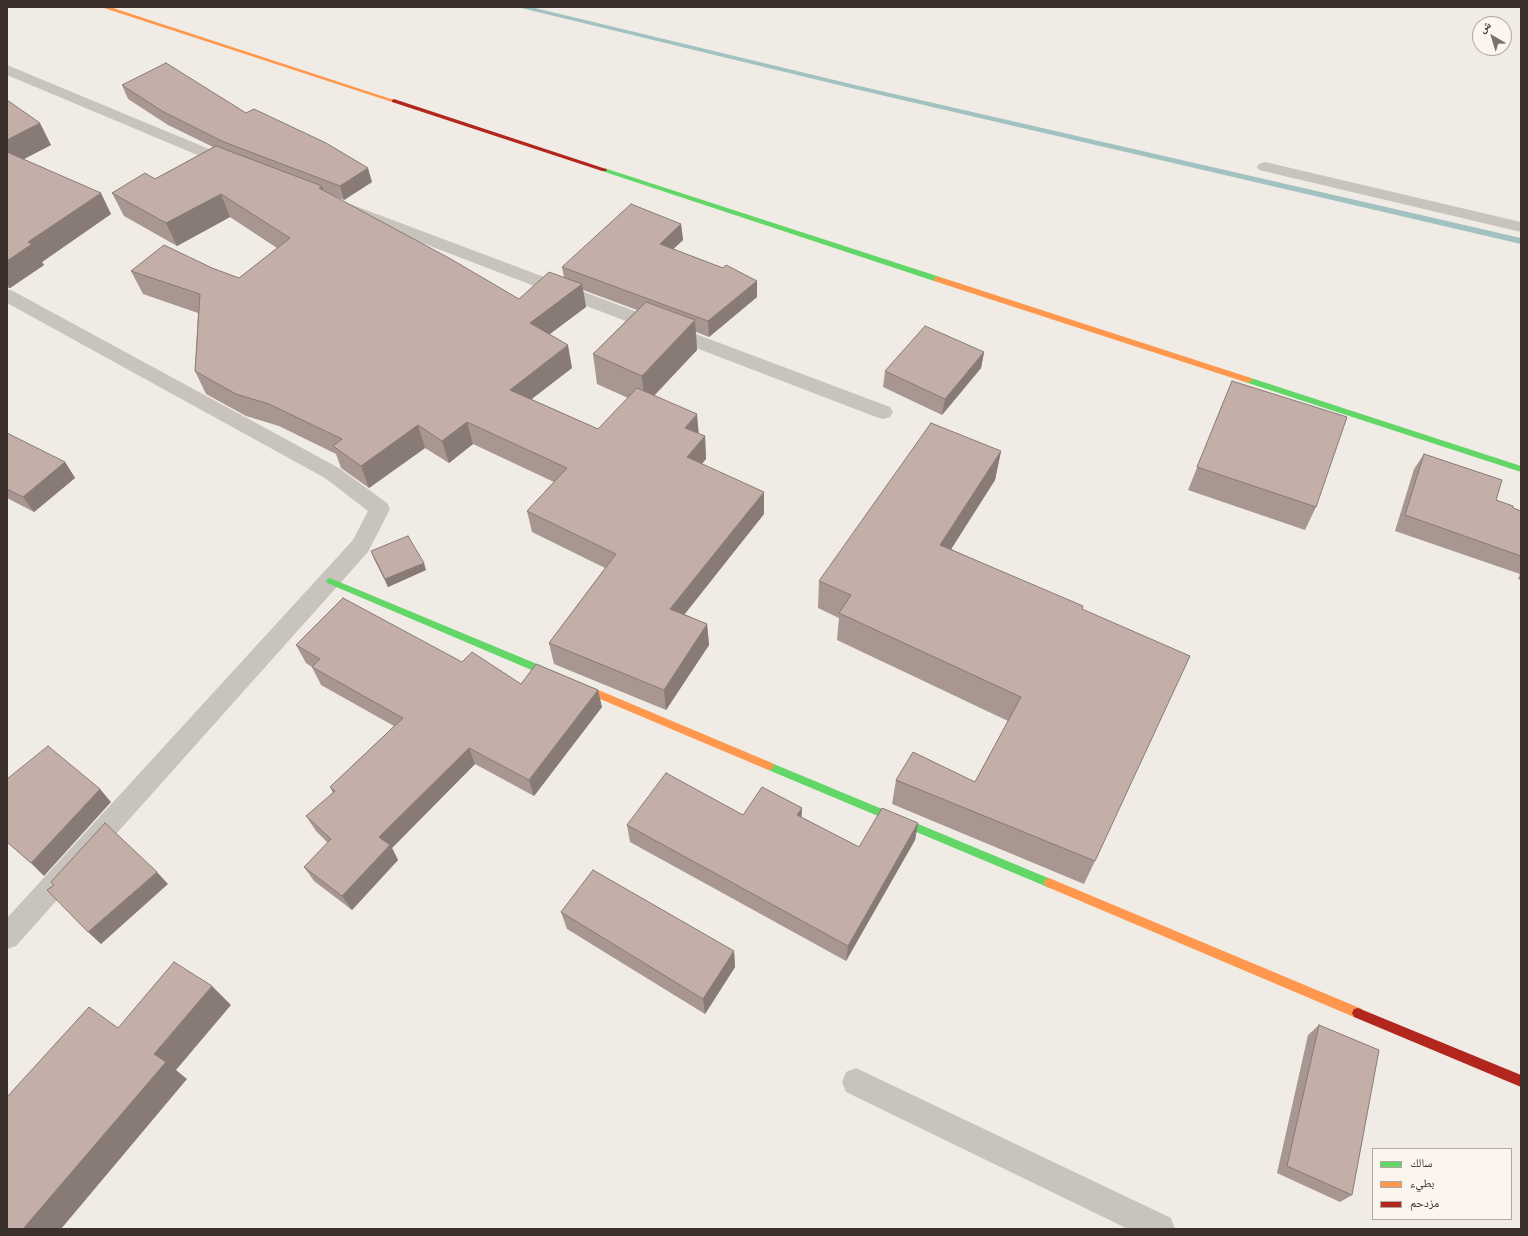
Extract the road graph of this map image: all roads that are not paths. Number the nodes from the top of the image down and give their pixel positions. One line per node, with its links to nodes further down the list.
1 (104, 7): 9 (street)
2 (7, 70): 4 (street)
3 (1265, 167): 6 (street)
4 (244, 168)
5 (333, 202): 8 (street)
6 (1521, 227)
7 (7, 295): 10 (street)
8 (883, 412)
9 (1521, 469)
10 (330, 581): 11 (street); 12 (street)
11 (7, 938)
12 (1521, 1081)
13 (856, 1082): 14 (street)
14 (1160, 1229)

